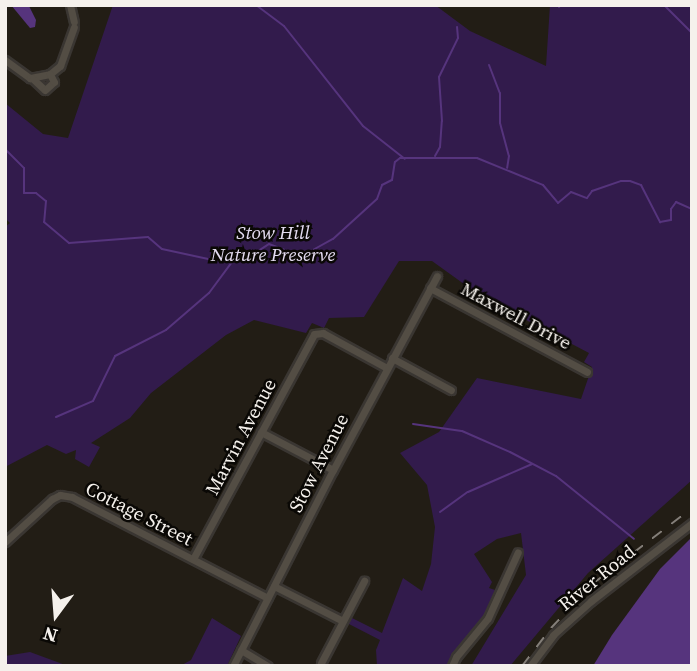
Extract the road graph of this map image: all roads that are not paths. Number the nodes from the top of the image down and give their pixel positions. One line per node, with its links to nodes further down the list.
1 (69, 5): 3 (street)
2 (5, 60): 4 (street)
3 (50, 74): 4 (street); 4 (street)
4 (33, 79)
5 (437, 276): 6 (street, Stow Avenue)
6 (430, 288): 7 (street, Stow Avenue); 9 (street, Maxwell Drive)
7 (393, 358): 8 (street, Stow Avenue); 10 (street)
8 (387, 368): 11 (street, Marvin Avenue); 12 (street, Stow Avenue)
9 (587, 372)
10 (451, 390)
11 (261, 432): 12 (street); 16 (street, Marvin Avenue)
12 (332, 470): 18 (street, Stow Avenue)
13 (692, 523): 26 (street, River Road)
14 (5, 542): 16 (street, Cottage Street)
15 (518, 552): 25 (street)
16 (193, 559): 19 (street, Cottage Street)
17 (364, 580): 20 (street)
18 (274, 586): 19 (street, Stow Avenue); 20 (street)
19 (268, 597): 21 (street, Stow Avenue)
20 (343, 621): 22 (street)
21 (241, 650): 23 (street, Stow Avenue); 24 (street)
22 (321, 663)
23 (233, 666)
24 (268, 666)
25 (452, 666)
26 (530, 666)

